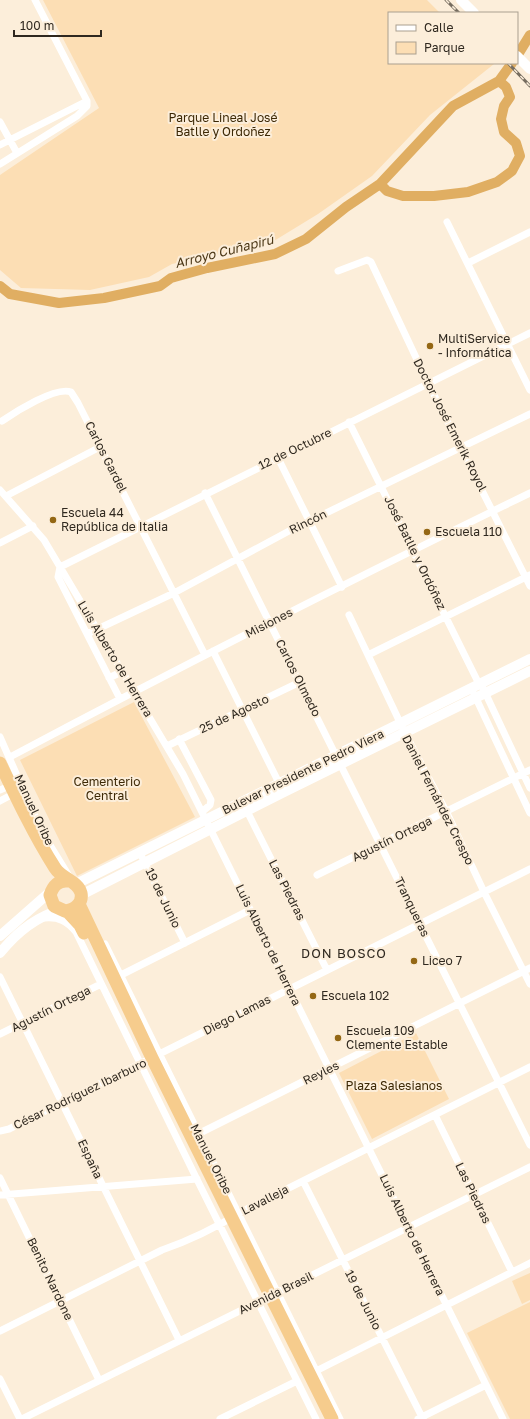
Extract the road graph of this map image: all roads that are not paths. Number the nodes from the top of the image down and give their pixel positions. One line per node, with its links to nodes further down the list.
1 (35, 0): 6 (street)
2 (461, 0): 3 (street)
3 (473, 12)
4 (518, 57): 5 (street)
5 (530, 69)
6 (88, 101): 8 (street); 10 (street)
7 (0, 122): 8 (street)
8 (10, 140): 9 (street); 10 (street)
9 (0, 145)
10 (17, 153): 11 (street)
11 (0, 164)
12 (447, 222): 14 (street)
13 (530, 232): 14 (street)
14 (468, 263): 17 (street)
15 (338, 271): 18 (street, Doctor José Emerik Royol)
16 (530, 333): 17 (street, 12 de Octubre)
17 (508, 344): 18 (street, 12 de Octubre); 19 (street)
18 (428, 383): 22 (street, 12 de Octubre); 24 (street, Doctor José Emerik Royol)
19 (530, 390)
20 (530, 414): 24 (street, Rincón)
21 (2, 420): 23 (street, Carlos Gardel)
22 (349, 422): 25 (street, 12 de Octubre); 26 (street, José Batlle y Ordóñez)
23 (100, 447): 30 (street); 34 (street, Carlos Gardel)
24 (461, 447): 26 (street, Rincón); 31 (street, Doctor José Emerik Royol)
25 (278, 458): 28 (street, 12 de Octubre); 32 (street)
26 (382, 486): 32 (street, Rincón); 36 (street, José Batlle y Ordóñez)
27 (0, 490): 30 (street, Luis Alberto de Herrera)
28 (205, 493): 34 (street, 12 de Octubre); 37 (street, Carlos Olmedo)
29 (530, 494): 31 (street, Misiones)
30 (6, 496): 33 (street, Luis Alberto de Herrera)
31 (493, 511): 36 (street, Misiones); 39 (street, Doctor José Emerik Royol)
32 (310, 521): 37 (street, Rincón); 41 (street)
33 (33, 526): 35 (street); 38 (street, Luis Alberto de Herrera)
34 (141, 526): 38 (street, 12 de Octubre); 42 (street, Carlos Gardel)
35 (0, 543)
36 (413, 550): 41 (street, Misiones); 44 (street, José Batlle y Ordóñez)
37 (238, 558): 42 (street, Rincón); 45 (street, Carlos Olmedo)
38 (60, 567): 46 (street, Luis Alberto de Herrera); 47 (street)
39 (528, 576): 40 (street, Doctor José Emerik Royol); 44 (street)
40 (530, 586)
41 (342, 587): 45 (street, Misiones)
42 (174, 593): 46 (street, Rincón); 51 (street, Carlos Gardel)
43 (349, 615): 52 (street, Daniel Fernández Crespo)
44 (446, 616): 52 (street); 58 (street, José Batlle y Ordóñez)
45 (270, 623): 49 (street, Misiones); 57 (street, Carlos Olmedo)
46 (97, 629): 47 (street, Rincón); 48 (street, Luis Alberto de Herrera)
47 (87, 634): 50 (street)
48 (109, 649): 50 (street); 54 (street, Luis Alberto de Herrera)
49 (213, 651): 51 (street, Misiones); 63 (street)
50 (97, 655): 56 (street)
51 (206, 655): 59 (street, Misiones)
52 (368, 655): 64 (street, Daniel Fernández Crespo)
53 (530, 659): 58 (street, Bulevar Presidente Pedro Viera)
54 (123, 671): 56 (street); 59 (street, Luis Alberto de Herrera)
55 (530, 671): 60 (street, Bulevar Presidente Pedro Viera)
56 (109, 678): 62 (street)
57 (300, 682): 63 (street, 25 de Agosto); 69 (street, Carlos Olmedo)
58 (480, 684): 60 (street, José Batlle y Ordóñez); 61 (street); 64 (street, Bulevar Presidente Pedro Viera)
59 (135, 691): 62 (street, Misiones); 67 (street, Luis Alberto de Herrera)
60 (485, 693): 61 (street, Bulevar Presidente Pedro Viera); 70 (street, José Batlle y Ordóñez)
61 (474, 698): 64 (street, Bulevar Presidente Pedro Viera); 71 (street)
62 (120, 699): 68 (street, Misiones)
63 (242, 710): 66 (street, 25 de Agosto); 72 (street)
64 (402, 728): 69 (street, Bulevar Presidente Pedro Viera); 76 (street, Daniel Fernández Crespo)
65 (0, 737): 68 (street, Manuel Oribe)
66 (179, 740): 67 (street, 25 de Agosto); 78 (street)
67 (167, 746): 78 (street, Luis Alberto de Herrera)
68 (5, 760): 74 (highway, Manuel Oribe); 87 (street, Manuel Oribe)
69 (338, 760): 72 (street, Bulevar Presidente Pedro Viera); 79 (street, Tranqueras)
70 (527, 772): 71 (street, Agustín Ortega); 73 (street, José Batlle y Ordóñez)
71 (513, 779): 76 (street, Agustín Ortega); 77 (street)
72 (282, 788): 75 (street, Bulevar Presidente Pedro Viera); 78 (street, Bulevar Presidente Pedro Viera)
73 (530, 788)
74 (5, 790): 86 (highway, Manuel Oribe); 87 (highway, Manuel Oribe)
75 (247, 811): 78 (street, Bulevar Presidente Pedro Viera); 96 (street, Las Piedras)
76 (447, 812): 79 (street, Agustín Ortega); 88 (street, Daniel Fernández Crespo)
77 (530, 813)
78 (207, 820): 80 (street, Bulevar Presidente Pedro Viera); 81 (street, Bulevar Presidente Pedro Viera); 90 (street, Luis Alberto de Herrera)
79 (381, 844): 84 (street, Agustín Ortega); 92 (street, Tranqueras)
80 (140, 852): 81 (street, 19 de Junio); 83 (street, Bulevar Presidente Pedro Viera)
81 (145, 862): 85 (street, Bulevar Presidente Pedro Viera); 94 (street, 19 de Junio)
82 (530, 869): 88 (street, Diego Lamas)
83 (93, 875): 85 (street); 87 (street, Bulevar Presidente Pedro Viera)
84 (317, 876)
85 (97, 887): 87 (street, Bulevar Presidente Pedro Viera)
86 (52, 890): 87 (highway); 89 (highway, Manuel Oribe); 93 (street)
87 (76, 891): 89 (highway); 98 (street, Manuel Oribe); 106 (highway, Manuel Oribe)
88 (484, 892): 92 (street, Diego Lamas); 97 (street, Daniel Fernández Crespo)
89 (64, 910): 91 (street); 106 (highway, Manuel Oribe)
90 (250, 910): 94 (street); 102 (street, Luis Alberto de Herrera)
91 (39, 918): 95 (street); 100 (street)
92 (420, 924): 96 (street, Diego Lamas); 103 (street, Tranqueras)
93 (0, 936)
94 (185, 943): 98 (street)
95 (0, 953)
96 (327, 970): 102 (street, Diego Lamas)
97 (527, 970): 101 (street, Daniel Fernández Crespo); 103 (street, Reyles)
98 (121, 976): 106 (street, Manuel Oribe)
99 (0, 977): 104 (street, España)
100 (101, 984): 104 (street, Agustín Ortega); 106 (street)
101 (530, 984)
102 (289, 988): 106 (street, Diego Lamas); 108 (street, Luis Alberto de Herrera)
103 (460, 1004): 108 (street, Reyles); 109 (street, Tranqueras)
104 (23, 1023): 105 (street, Agustín Ortega); 110 (street, España)
105 (0, 1034)
106 (150, 1059): 110 (street, César Rodríguez Ibarburo); 113 (street, Manuel Oribe); 118 (street); 124 (highway, Manuel Oribe)
107 (530, 1067): 109 (street, Lavalleja)
108 (330, 1069): 113 (street, Reyles); 115 (street, Luis Alberto de Herrera)
109 (499, 1083): 111 (street, Lavalleja); 114 (street, Tranqueras)
110 (62, 1102): 112 (street, César Rodríguez Ibarburo); 120 (street, España)
111 (435, 1116): 115 (street, Lavalleja); 122 (street, Las Piedras)
112 (0, 1131)
113 (198, 1134): 124 (street, Manuel Oribe)
114 (530, 1146)
115 (369, 1148): 119 (street, Lavalleja); 125 (street, Luis Alberto de Herrera)
116 (530, 1167): 122 (street, Avenida Brasil)
117 (0, 1178): 121 (street, Benito Nardone)
118 (197, 1179): 120 (street); 124 (street)
119 (303, 1181): 124 (street, Lavalleja); 126 (street, 19 de Junio)
120 (103, 1187): 121 (street); 127 (street, España)
121 (8, 1194): 123 (street); 131 (street, Benito Nardone)
122 (474, 1194): 125 (street, Avenida Brasil); 129 (street, Las Piedras)
123 (0, 1195)
124 (229, 1219): 127 (street, Lavalleja); 130 (street); 130 (street, Manuel Oribe); 130 (highway, Manuel Oribe)
125 (408, 1226): 126 (street, Avenida Brasil); 132 (street, Luis Alberto de Herrera)
126 (343, 1259): 130 (street, Avenida Brasil); 134 (street, 19 de Junio)
127 (139, 1261): 131 (street, Lavalleja); 135 (street, España)
128 (530, 1263): 129 (street)
129 (512, 1272): 132 (street)
130 (267, 1297): 135 (street, Avenida Brasil); 136 (street, Manuel Oribe); 139 (street); 145 (highway, Manuel Oribe); 146 (highway, Manuel Oribe)
131 (61, 1300): 133 (street, Lavalleja); 138 (street, Benito Nardone)
132 (446, 1305): 134 (street); 140 (street, Luis Alberto de Herrera)
133 (0, 1331)
134 (383, 1338): 136 (street); 141 (street, 19 de Junio)
135 (180, 1340): 138 (street, Avenida Brasil)
136 (316, 1371): 147 (street, Manuel Oribe)
137 (0, 1379): 142 (street)
138 (100, 1380): 142 (street, Avenida Brasil)
139 (297, 1381): 143 (street); 144 (street)
140 (486, 1385): 141 (street); 148 (street, Luis Alberto de Herrera)
141 (421, 1418)
142 (21, 1419)
143 (220, 1419)
144 (316, 1419)
145 (323, 1419)
146 (332, 1419)
147 (340, 1419)
148 (503, 1419)

